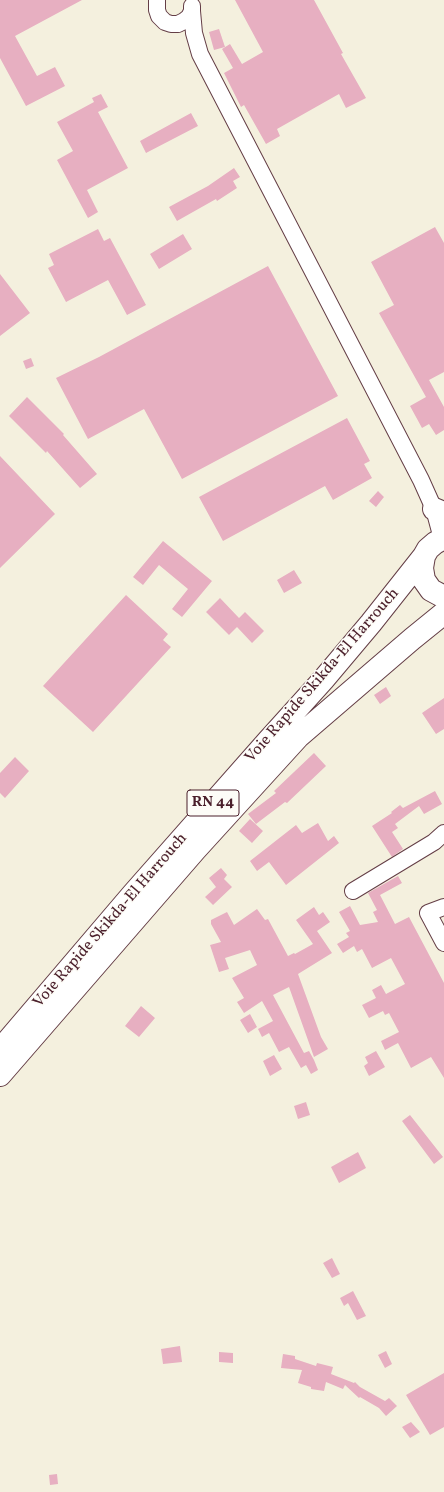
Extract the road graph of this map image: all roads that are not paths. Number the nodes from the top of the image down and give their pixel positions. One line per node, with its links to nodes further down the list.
1 (157, 0): 3 (street)
2 (192, 5): 3 (street); 4 (street)
3 (165, 22): 4 (street)
4 (200, 54): 5 (street)
5 (439, 511): 6 (street)
6 (443, 539): 7 (highway, Voie Rapide Skikda-El Harrouch)
7 (424, 556): 8 (highway); 14 (highway, Voie Rapide Skikda-El Harrouch / RN 44)
8 (444, 597)
9 (444, 613): 15 (highway, Voie Rapide Skikda-El Harrouch / RN 44)
10 (444, 834): 11 (street)
11 (352, 892)
12 (444, 907): 13 (street)
13 (444, 943)
14 (0, 1050)
15 (0, 1075)

